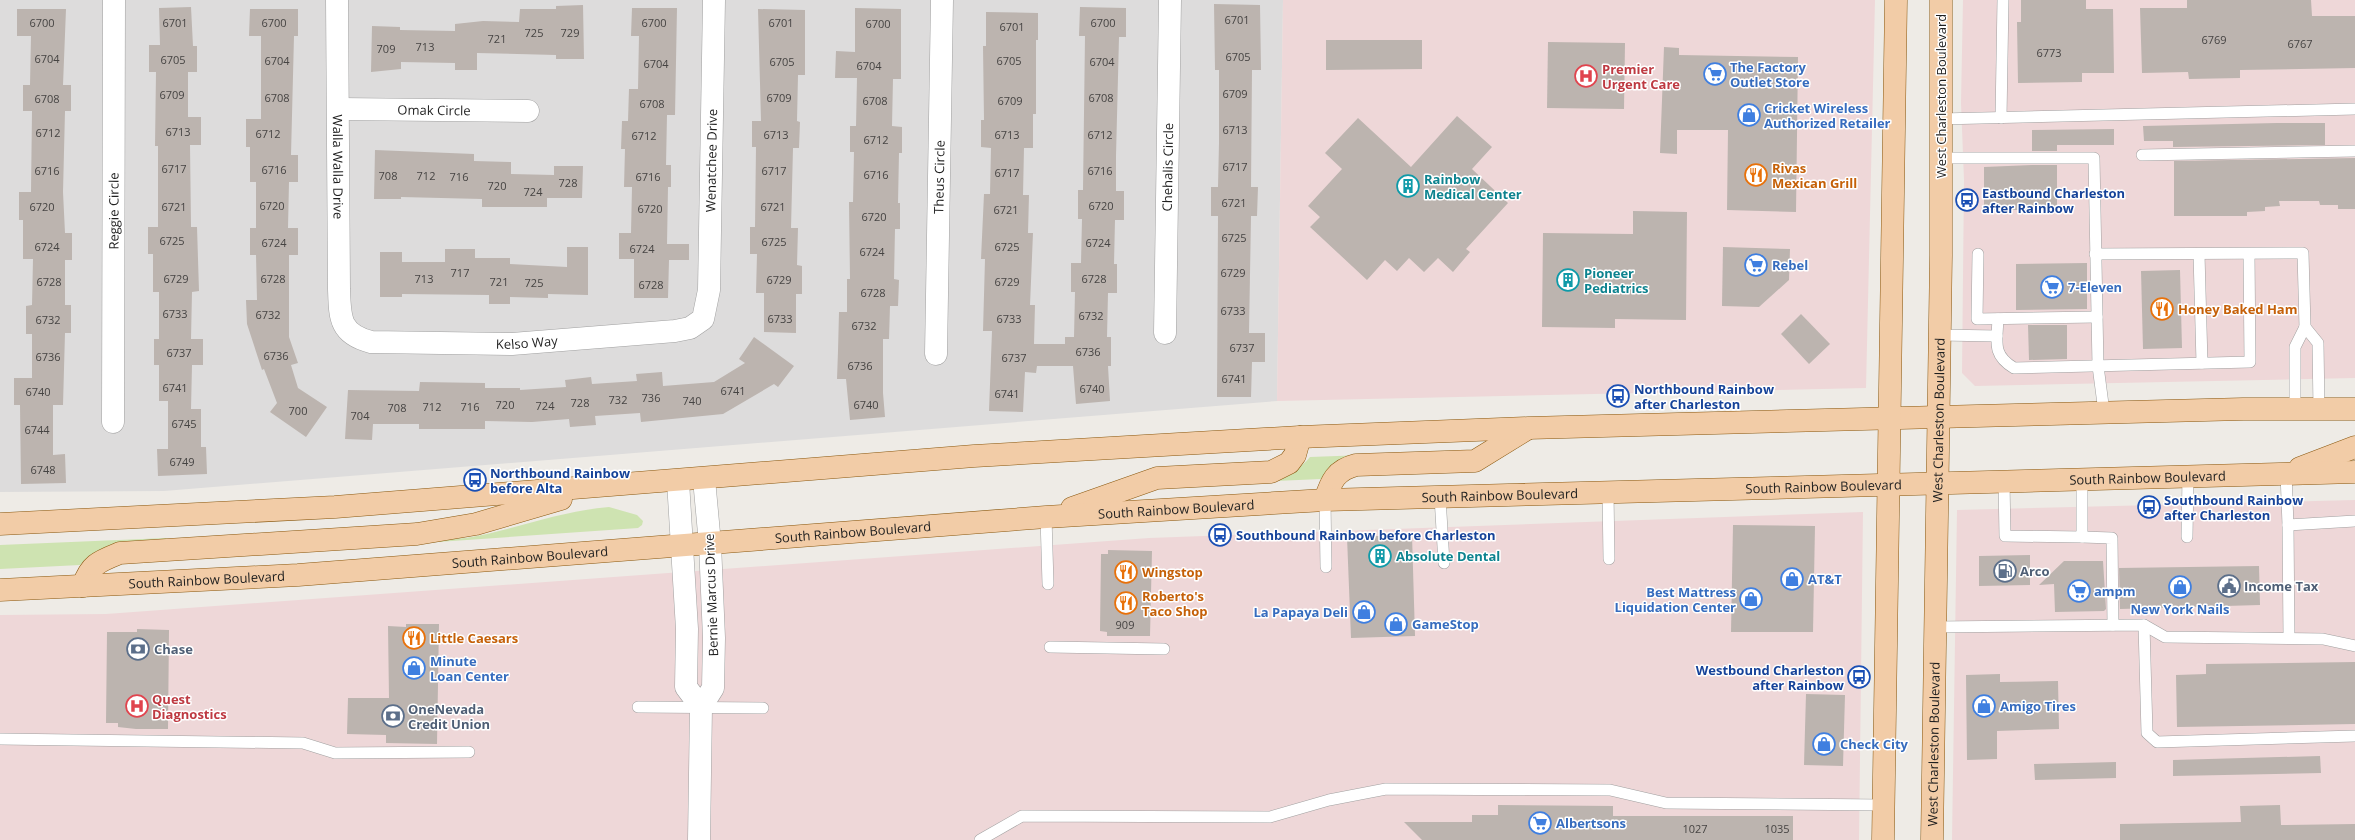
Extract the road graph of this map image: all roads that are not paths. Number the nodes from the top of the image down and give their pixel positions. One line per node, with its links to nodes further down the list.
1 (114, 0): 38 (street, Reggie Circle)
2 (338, 0): 9 (street, Walla Walla Drive)
3 (714, 0): 22 (street, Wenatchee Drive)
4 (942, 0): 29 (street, Theus Circle)
5 (1170, 0): 26 (street, Chehalis Circle)
6 (1896, 0): 37 (main road)
7 (1941, 0): 13 (main road, West Charleston Boulevard)
8 (2003, 0): 12 (lane)
9 (339, 109): 11 (street, Omak Circle); 25 (street, Walla Walla Drive)
10 (2355, 109): 12 (lane)
11 (528, 111)
12 (2002, 118): 13 (lane)
13 (1940, 119): 16 (main road, West Charleston Boulevard)
14 (2355, 151): 15 (lane)
15 (2142, 155)
16 (1942, 158): 18 (lane); 27 (main road, West Charleston Boulevard)
17 (1978, 254): 23 (lane)
18 (2095, 254): 19 (lane); 21 (lane)
19 (2199, 254): 20 (lane); 30 (lane)
20 (2249, 254): 24 (lane); 30 (lane)
21 (2096, 317): 23 (lane); 31 (lane)
22 (703, 319): 25 (street, Kelso Way)
23 (1998, 319): 28 (lane)
24 (2305, 327): 33 (lane); 34 (lane)
25 (349, 332)
26 (1165, 333)
27 (1939, 336): 28 (lane); 36 (main road, West Charleston Boulevard)
28 (1997, 336): 31 (lane)
29 (936, 354)
30 (2202, 363): 31 (lane)
31 (2098, 366): 35 (lane)
32 (2355, 409): 34 (main road)
33 (2295, 410): 34 (main road); 35 (main road)
34 (2319, 410)
35 (2104, 412): 36 (main road)
36 (1938, 417): 37 (main road); 49 (main road, West Charleston Boulevard)
37 (1889, 418): 39 (main road); 50 (main road)
38 (113, 422)
39 (1528, 428): 40 (main road); 54 (main road)
40 (1300, 437): 45 (main road); 55 (main road)
41 (2355, 447): 43 (main road)
42 (2355, 472): 43 (main road, South Rainbow Boulevard)
43 (2286, 473): 44 (main road, South Rainbow Boulevard); 58 (lane)
44 (2188, 476): 46 (main road, South Rainbow Boulevard); 60 (lane)
45 (704, 479): 48 (main road); 61 (street, Bernie Marcus Drive)
46 (2082, 479): 47 (main road, South Rainbow Boulevard); 59 (lane)
47 (2004, 480): 49 (main road, South Rainbow Boulevard); 59 (lane)
48 (678, 481): 51 (main road); 62 (street, Bernie Marcus Drive)
49 (1937, 482): 50 (main road, South Rainbow Boulevard); 71 (main road, West Charleston Boulevard)
50 (1888, 484): 52 (main road, South Rainbow Boulevard); 82 (main road)
51 (602, 487): 57 (main road); 67 (main road)
52 (1608, 491): 53 (main road, South Rainbow Boulevard); 63 (lane)
53 (1440, 497): 54 (main road, South Rainbow Boulevard); 64 (lane)
54 (1325, 500): 55 (main road, South Rainbow Boulevard); 65 (lane)
55 (1046, 517): 61 (main road, South Rainbow Boulevard); 66 (lane)
56 (2355, 521): 58 (lane)
57 (0, 524)
58 (2288, 525): 72 (lane)
59 (2082, 537): 69 (lane)
60 (2187, 537)
61 (710, 544): 62 (main road, South Rainbow Boulevard); 77 (street, Bernie Marcus Drive)
62 (683, 546): 67 (main road, South Rainbow Boulevard); 77 (street, Bernie Marcus Drive)
63 (1609, 559)
64 (1444, 563)
65 (1326, 567)
66 (1048, 584)
67 (83, 586): 68 (main road, South Rainbow Boulevard)
68 (0, 590)
69 (2113, 625): 70 (lane); 71 (lane)
70 (2144, 625): 72 (lane); 79 (lane)
71 (1935, 627): 86 (main road, West Charleston Boulevard)
72 (2289, 638): 73 (lane)
73 (2355, 646)
74 (1050, 647): 75 (lane)
75 (1164, 649)
76 (638, 707): 77 (lane)
77 (701, 707): 78 (lane); 83 (street)
78 (763, 708)
79 (2355, 736)
80 (0, 739): 81 (lane)
81 (469, 752)
82 (1883, 805): 84 (lane); 85 (main road)
83 (699, 840)
84 (980, 840)
85 (1883, 840)
86 (1932, 840)

